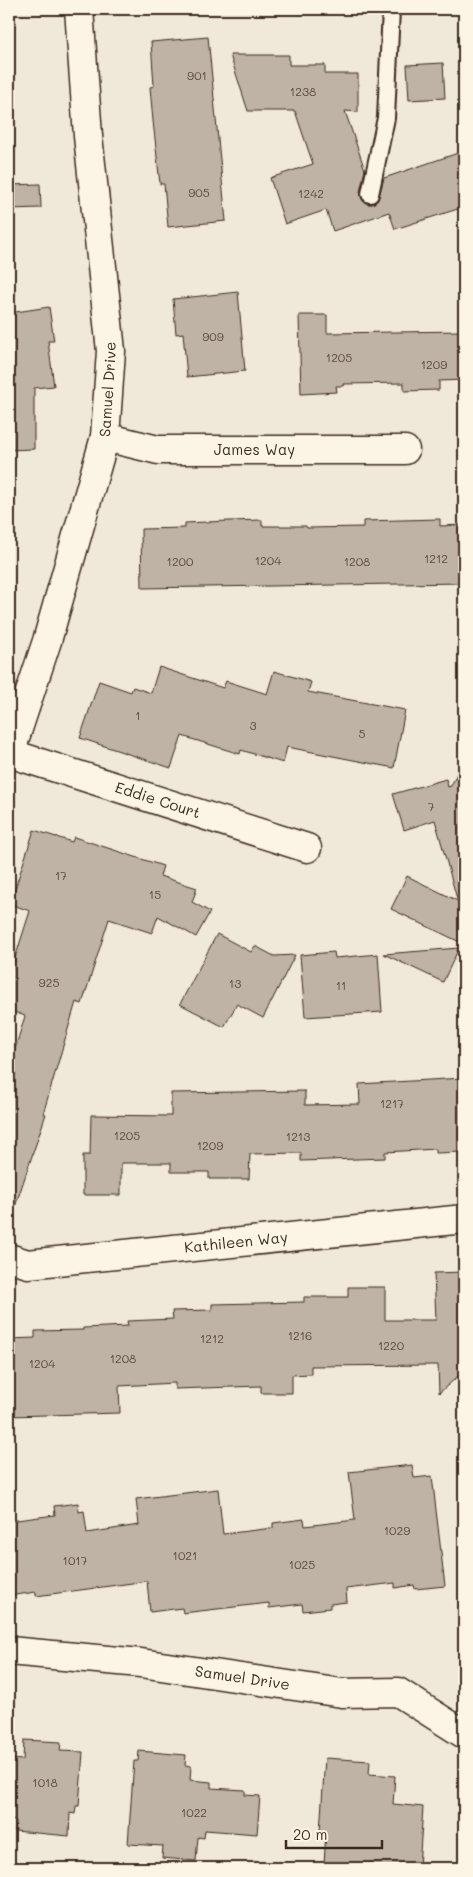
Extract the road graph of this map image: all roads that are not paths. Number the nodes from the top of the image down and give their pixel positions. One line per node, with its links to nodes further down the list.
1 (79, 9): 4 (street, Samuel Drive)
2 (391, 9): 3 (lane)
3 (370, 194)
4 (105, 437): 5 (street, James Way); 6 (street, Samuel Drive)
5 (405, 450)
6 (9, 754): 7 (street, Eddie Court)
7 (307, 848)
8 (464, 1218): 9 (street, Kathileen Way)
9 (9, 1258)
10 (9, 1651): 11 (street, Samuel Drive)
11 (464, 1734)

